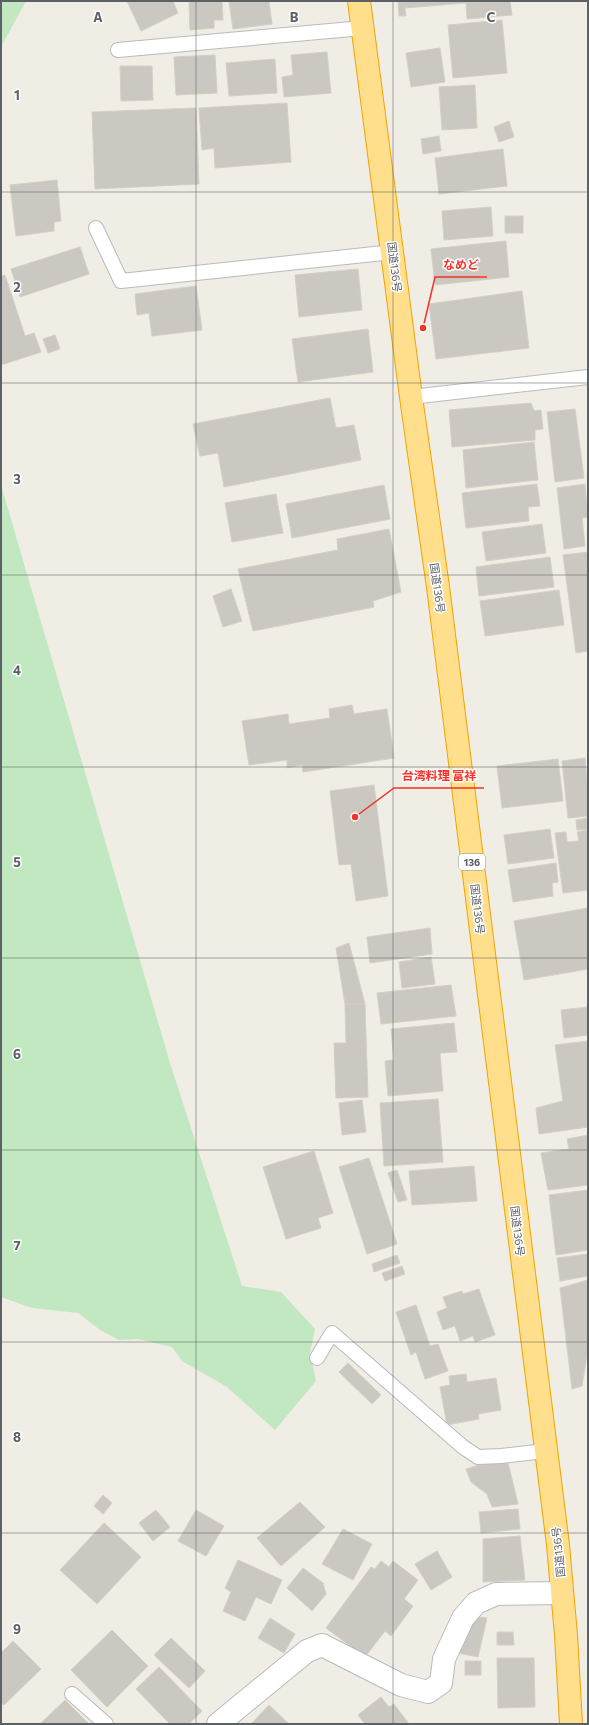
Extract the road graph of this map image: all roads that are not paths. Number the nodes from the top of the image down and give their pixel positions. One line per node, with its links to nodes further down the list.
1 (359, 1): 2 (highway, 国道136号 / 136)
2 (363, 28): 3 (lane); 5 (highway, 国道136号 / 136)
3 (118, 50)
4 (96, 228): 5 (lane)
5 (393, 252): 7 (highway, 国道136号 / 136)
6 (588, 377): 7 (lane)
7 (411, 397): 9 (highway, 国道136号 / 136)
8 (317, 1358): 9 (lane)
9 (545, 1450): 10 (highway, 国道136号 / 136)
10 (562, 1593): 13 (street); 14 (highway, 国道136号 / 136)
11 (72, 1694): 12 (lane)
12 (106, 1724)
13 (218, 1724)
14 (571, 1724)

